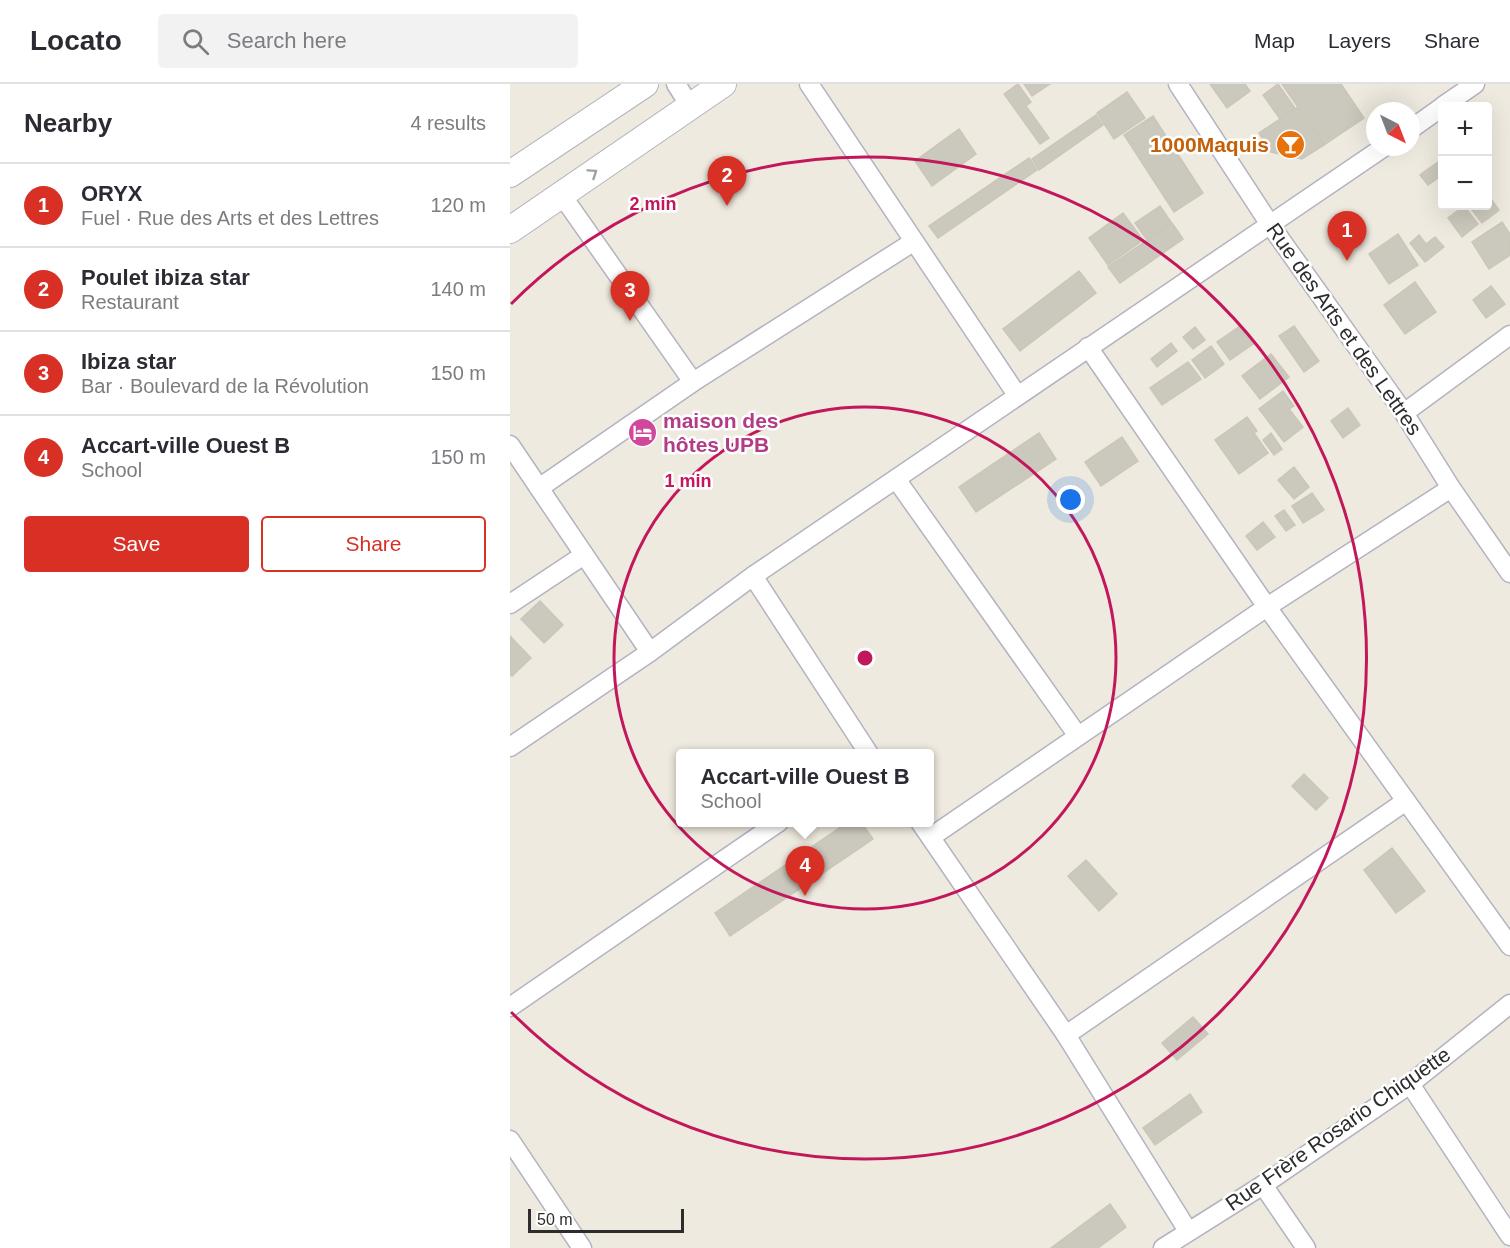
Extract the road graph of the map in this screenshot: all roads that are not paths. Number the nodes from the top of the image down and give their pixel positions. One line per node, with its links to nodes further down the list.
1 (645, 84): 12 (main road)
2 (676, 84): 8 (street)
3 (723, 84): 8 (main road)
4 (809, 84): 16 (street)
5 (1178, 84): 14 (street, Rue des Arts et des Lettres)
6 (1475, 84): 7 (street)
7 (1450, 102)
8 (690, 106): 13 (main road, one-way to 8)
9 (1438, 110): 10 (street)
10 (1420, 123)
11 (1371, 156): 14 (street)
12 (510, 174)
13 (561, 194): 15 (main road); 19 (street)
14 (1271, 225): 18 (street); 21 (street, Rue des Arts et des Lettres)
15 (510, 230)
16 (914, 242): 19 (street); 20 (street)
17 (1510, 335): 21 (street)
18 (1088, 347): 20 (street); 30 (street)
19 (693, 382): 24 (street)
20 (1017, 395): 23 (street)
21 (1404, 413): 25 (street, Rue des Arts et des Lettres)
22 (510, 445): 24 (street)
23 (897, 478): 28 (street); 32 (street)
24 (539, 488): 26 (street)
25 (1451, 488): 27 (street, Rue des Arts et des Lettres); 30 (street)
26 (584, 555): 29 (street); 31 (street)
27 (1510, 573)
28 (753, 576): 31 (street); 34 (street)
29 (510, 604)
30 (1267, 607): 32 (street); 35 (street)
31 (650, 652): 33 (street)
32 (1078, 736): 36 (street)
33 (510, 747)
34 (866, 749)
35 (1406, 801): 39 (street); 42 (street)
36 (934, 825)
37 (772, 827): 41 (street)
38 (926, 830): 42 (street)
39 (1510, 946)
40 (1510, 1004): 43 (street, Rue Frère Rosario Chiquette)
41 (510, 1007)
42 (1066, 1035): 46 (street)
43 (1410, 1084): 45 (street, Rue Frère Rosario Chiquette); 47 (street)
44 (510, 1140): 48 (street)
45 (1263, 1185): 46 (street, Rue Frère Rosario Chiquette); 50 (street)
46 (1188, 1230): 49 (street, Rue Frère Rosario Chiquette)
47 (1510, 1236)
48 (582, 1248)
49 (1162, 1248)
50 (1306, 1248)

